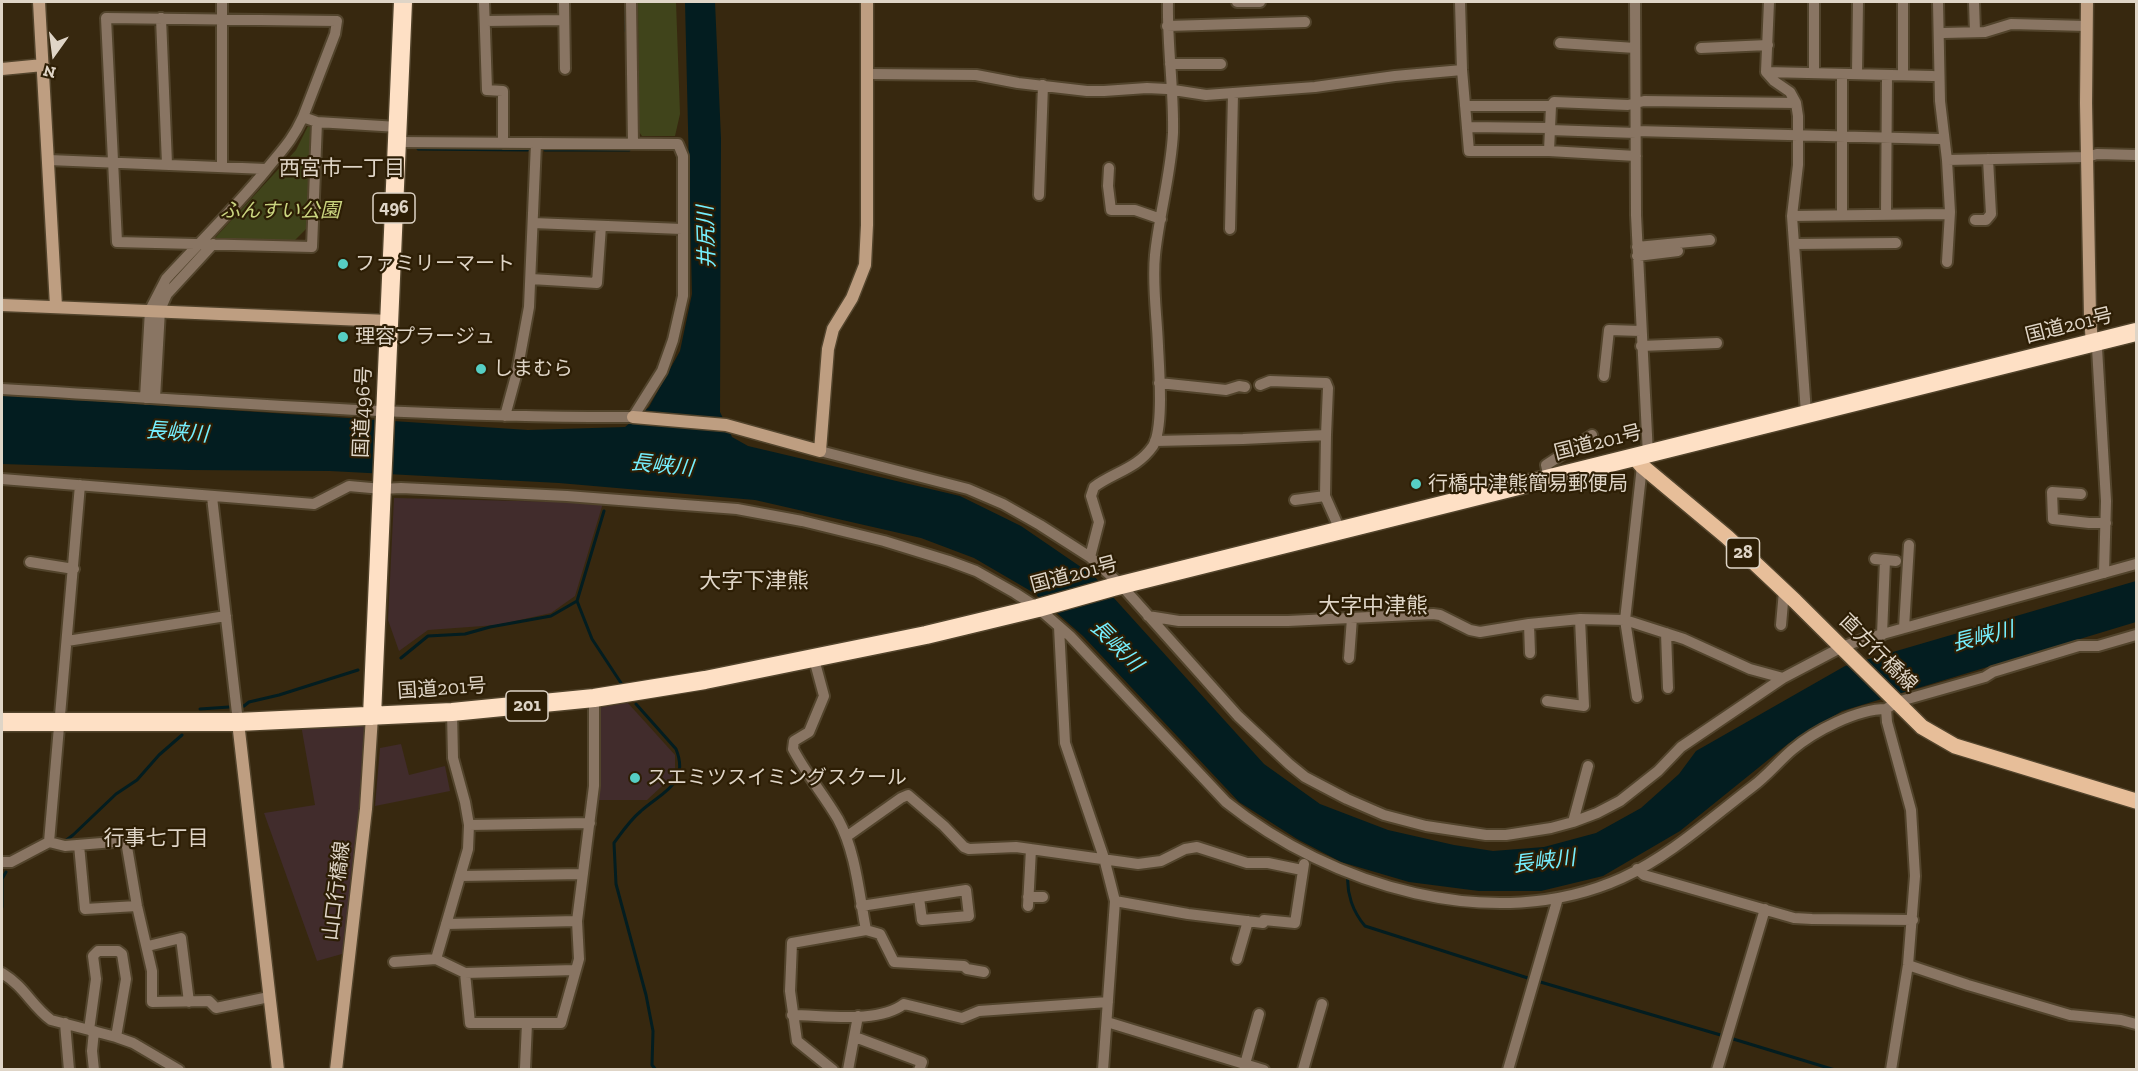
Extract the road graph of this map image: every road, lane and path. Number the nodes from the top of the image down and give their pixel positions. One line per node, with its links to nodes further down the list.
1 (39, 2): 36 (street)
2 (222, 2): 21 (street)
3 (403, 2): 60 (highway, 国道496号 / 496)
4 (484, 2): 23 (street)
5 (564, 2): 22 (street)
6 (632, 2): 67 (street)
7 (867, 2): 42 (street)
8 (1168, 2): 26 (street)
9 (1238, 2): 10 (street); 25 (street)
10 (1260, 2)
11 (1460, 2): 39 (street)
12 (1635, 2): 32 (street)
13 (1769, 2): 31 (street)
14 (1814, 2): 41 (street)
15 (1858, 2): 44 (street)
16 (1903, 2): 45 (street)
17 (1938, 2): 74 (street)
18 (1974, 2): 28 (street)
19 (2087, 2): 27 (street)
20 (161, 18): 21 (street); 75 (street); 76 (street)
21 (221, 19): 55 (street); 77 (street)
22 (564, 20): 23 (street); 38 (street)
23 (485, 21): 65 (street)
24 (1305, 22): 25 (street)
25 (1238, 24): 26 (street)
26 (1167, 26): 34 (street)
27 (2086, 26): 28 (street); 71 (street)
28 (1975, 32): 29 (street)
29 (1943, 33)
30 (1560, 43): 32 (street)
31 (1768, 45): 33 (street); 40 (street)
32 (1635, 48): 51 (street)
33 (1701, 48)
34 (1170, 64): 35 (street); 49 (street)
35 (1221, 64)
36 (43, 66): 37 (street); 73 (street)
37 (2, 69)
38 (565, 69)
39 (1462, 70): 50 (street); 53 (street)
40 (1766, 72): 41 (street); 52 (street)
41 (1814, 73): 43 (street)
42 (869, 74): 48 (street); 122 (street)
43 (1842, 74): 44 (street); 62 (street)
44 (1857, 74): 46 (street)
45 (1903, 74): 46 (street); 47 (street)
46 (1887, 75): 63 (street)
47 (1933, 76)
48 (1043, 85): 49 (street); 80 (street)
49 (1173, 90): 50 (street); 85 (street)
50 (1233, 94): 90 (street)
51 (1636, 102): 52 (street); 54 (street); 59 (street)
52 (1796, 103): 61 (street)
53 (1466, 106): 54 (street); 57 (street)
54 (1551, 106): 58 (street)
55 (303, 117): 56 (street); 79 (street)
56 (317, 122): 60 (street); 94 (street)
57 (1467, 127): 58 (street); 68 (street)
58 (1550, 129): 59 (street); 68 (street)
59 (1636, 132): 61 (street); 70 (street)
60 (398, 135): 65 (street); 103 (highway, 国道496号 / 496)
61 (1799, 135): 62 (street); 84 (street)
62 (1842, 136): 63 (street); 83 (street)
63 (1886, 138): 64 (street); 82 (street)
64 (1940, 139)
65 (503, 143): 66 (street)
66 (536, 143): 67 (street); 87 (street)
67 (633, 143): 89 (street)
68 (1549, 150): 70 (street)
69 (2136, 155): 71 (street)
70 (1636, 156): 97 (street)
71 (2087, 157): 72 (street); 107 (street)
72 (1988, 159): 74 (street); 86 (street)
73 (49, 160): 75 (street); 101 (street)
74 (1947, 160): 98 (street)
75 (113, 163): 76 (street); 93 (street)
76 (167, 164): 77 (street)
77 (222, 166): 79 (street)
78 (1109, 168): 85 (street)
79 (266, 169): 93 (street)
80 (1039, 195)
81 (1945, 213): 82 (street)
82 (1886, 214): 83 (street)
83 (1842, 215): 84 (street)
84 (1792, 216): 95 (street)
85 (1161, 219): 110 (street)
86 (1975, 220)
87 (533, 223): 88 (street); 99 (street)
88 (601, 225): 89 (street); 99 (street)
89 (682, 230): 118 (street)
90 (1230, 230)
91 (1710, 240): 97 (street)
92 (1896, 243): 95 (street)
93 (199, 244): 94 (street); 102 (street)
94 (213, 244): 102 (street)
95 (1794, 244): 116 (street)
96 (1678, 251): 97 (street)
97 (1637, 252): 104 (street)
98 (1947, 262)
99 (531, 279): 117 (street)
100 (2, 305): 101 (street)
101 (56, 306): 102 (street)
102 (155, 310): 103 (street); 114 (street)
103 (388, 321): 115 (highway, 国道496号 / 496)
104 (1641, 331): 108 (street); 109 (street)
105 (2136, 332): 107 (highway, 国道201号 / 201)
106 (1717, 343): 108 (street)
107 (2092, 344): 116 (highway, 国道201号 / 201); 132 (street)
108 (1641, 346): 123 (street)
109 (1604, 376)
110 (1159, 383): 112 (street); 121 (street)
111 (1260, 385): 119 (street)
112 (1245, 387)
113 (2, 390): 114 (street)
114 (150, 398): 115 (street)
115 (386, 413): 117 (street); 127 (highway, 国道496号 / 496)
116 (1806, 413): 123 (highway, 国道201号 / 201)
117 (505, 416): 118 (street)
118 (633, 417): 122 (street)
119 (1326, 435): 121 (street); 129 (street)
120 (1592, 435): 124 (street)
121 (1155, 441): 135 (street)
122 (820, 451): 135 (street)
123 (1642, 459): 124 (highway, 国道201号 / 201); 142 (main road, 直方行橋線 / 28); 148 (street)
124 (1549, 478): 133 (highway, 国道201号 / 201)
125 (2, 479): 126 (street)
126 (80, 485): 130 (street); 139 (street)
127 (382, 489): 130 (street); 143 (street); 168 (highway, 国道496号 / 496)
128 (2081, 494): 132 (street)
129 (1325, 496): 131 (street); 133 (street)
130 (212, 497): 144 (street)
131 (1295, 500)
132 (2106, 522): 140 (street)
133 (1340, 530): 141 (highway, 国道201号 / 201)
134 (1909, 545): 152 (street)
135 (1090, 557): 141 (street)
136 (1885, 560): 155 (street)
137 (30, 562): 139 (street)
138 (2136, 564): 140 (street)
139 (74, 569): 156 (street)
140 (2104, 573): 152 (street)
141 (1117, 586): 143 (highway, 国道201号 / 201); 145 (street)
142 (1784, 591): 150 (street); 157 (main road, 直方行橋線 / 28)
143 (1040, 607): 151 (street); 160 (highway, 国道201号 / 201)
144 (226, 616): 156 (street); 170 (street)
145 (1148, 616): 146 (street); 174 (street)
146 (1352, 618): 149 (street); 159 (street)
147 (1580, 619): 148 (street); 149 (street); 165 (street)
148 (1625, 620): 153 (street); 163 (street)
149 (1529, 624): 158 (street)
150 (1781, 625)
151 (1059, 627): 181 (street); 182 (street)
152 (1904, 628): 155 (street)
153 (1666, 633): 161 (street); 162 (street)
154 (2136, 634): 166 (street)
155 (1882, 635): 157 (street)
156 (68, 641): 171 (street)
157 (1845, 649): 161 (street); 166 (main road, 直方行橋線 / 28)
158 (1530, 653)
159 (1349, 658)
160 (814, 659): 164 (highway, 国道201号 / 201); 177 (street)
161 (1783, 678): 174 (street)
162 (1668, 688)
163 (1637, 697)
164 (594, 698): 167 (highway, 国道201号 / 201); 175 (street)
165 (1547, 701)
166 (1891, 702): 173 (main road, 直方行橋線 / 28); 184 (street); 195 (street)
167 (452, 712): 168 (highway, 国道201号 / 201); 176 (street)
168 (372, 716): 170 (highway, 国道201号 / 201); 229 (street, 山口行橋線)
169 (2, 722): 171 (highway, 国道201号 / 201)
170 (238, 722): 171 (highway, 国道201号 / 201); 209 (street)
171 (59, 723): 178 (street)
172 (1588, 766): 174 (street)
173 (2136, 801)
174 (1573, 822)
175 (590, 823): 176 (street); 186 (street)
176 (469, 825): 187 (street)
177 (846, 837): 180 (street); 193 (street)
178 (49, 842): 179 (street); 183 (street)
179 (79, 845): 192 (street); 192 (street)
180 (1031, 849): 182 (street); 189 (street)
181 (1307, 855): 185 (street); 190 (street)
182 (1104, 858): 185 (street); 191 (street)
183 (2, 862)
184 (1637, 869): 190 (street); 194 (street)
185 (1302, 870): 197 (street)
186 (583, 874): 187 (street); 196 (street)
187 (460, 876): 198 (street)
188 (919, 897): 188 (street); 193 (street)
189 (1043, 897)
190 (1558, 898): 236 (street)
191 (1115, 901): 197 (street); 211 (street)
192 (137, 906): 200 (street)
193 (861, 906): 199 (street)
194 (1765, 909): 195 (street); 237 (street)
195 (1913, 920): 204 (street)
196 (577, 921): 198 (street); 205 (street)
197 (1248, 921): 202 (street)
198 (446, 924): 201 (street)
199 (866, 930): 207 (street); 214 (street)
200 (148, 946): 210 (street); 210 (street)
201 (435, 959): 203 (street); 208 (street)
202 (1237, 959)
203 (394, 962)
204 (1908, 965): 219 (street); 238 (street)
205 (575, 970): 208 (street); 218 (street)
206 (2, 972): 217 (street)
207 (984, 972)
208 (465, 973): 218 (street)
209 (269, 998): 210 (street); 228 (street)
210 (189, 1002)
211 (1108, 1002): 215 (street); 216 (street)
212 (1322, 1004): 235 (street)
213 (1258, 1014): 223 (street)
214 (792, 1015): 215 (street); 230 (street)
215 (858, 1016): 222 (street)
216 (1107, 1022): 223 (street); 233 (street)
217 (65, 1023): 220 (street); 225 (street)
218 (527, 1023): 224 (street)
219 (2136, 1024)
220 (92, 1030): 221 (street); 221 (street); 226 (street)
221 (116, 1037): 227 (street)
222 (855, 1037): 231 (street); 232 (street)
223 (1245, 1064): 234 (street)
224 (525, 1068)
225 (69, 1070)
226 (94, 1070)
227 (179, 1070)
228 (278, 1070)
229 (336, 1070)
230 (833, 1070)
231 (848, 1070)
232 (919, 1070)
233 (1103, 1070)
234 (1263, 1070)
235 (1303, 1070)
236 (1508, 1070)
237 (1717, 1070)
238 (1891, 1070)

